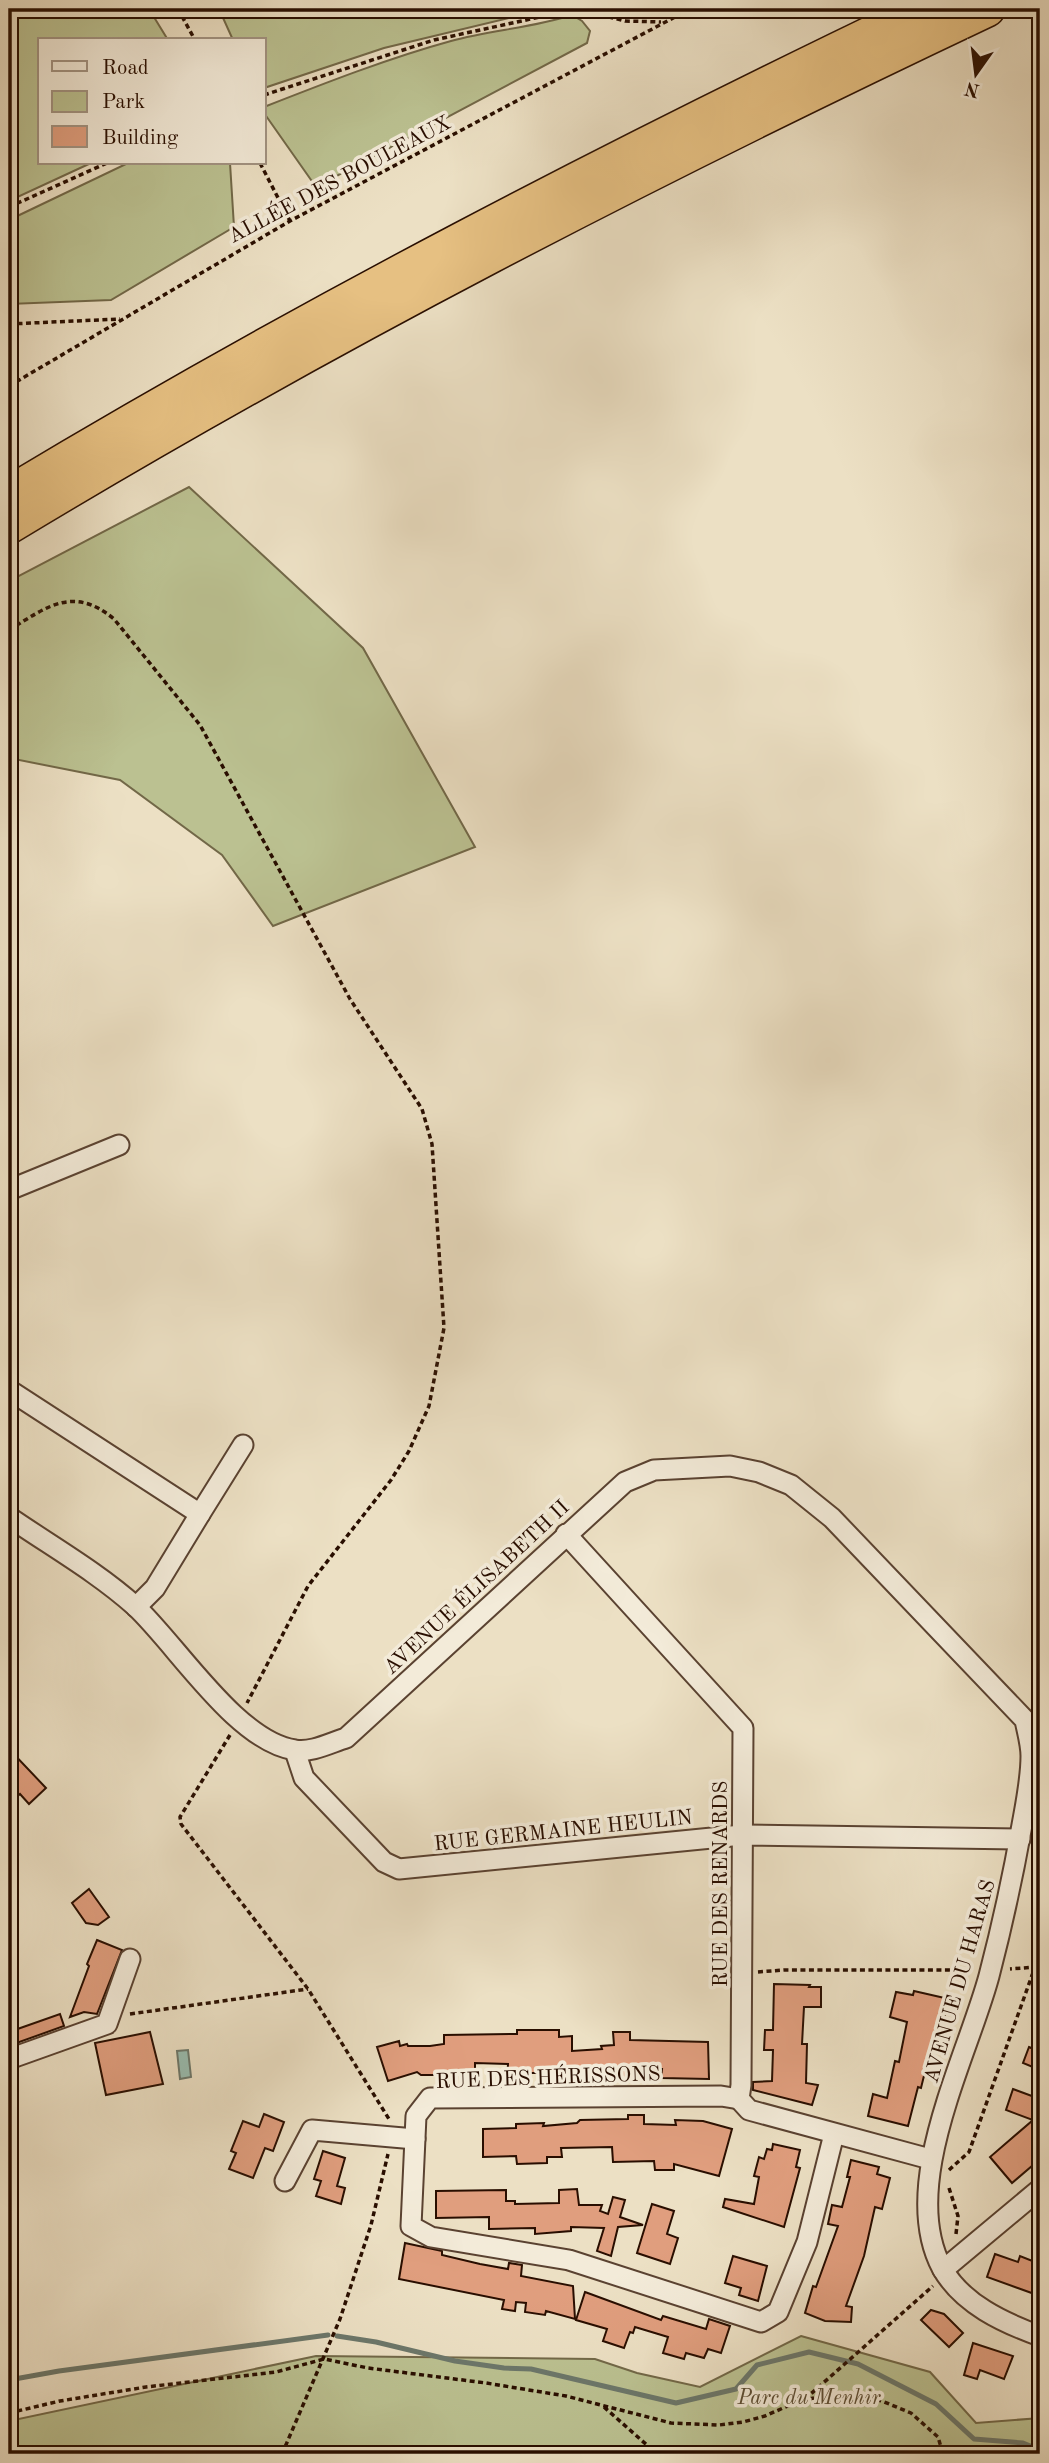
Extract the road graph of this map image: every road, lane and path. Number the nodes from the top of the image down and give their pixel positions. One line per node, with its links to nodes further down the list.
1 (178, 9): 7 (path)
2 (690, 9): 6 (path, ALLÉE DES BOULEAUX)
3 (923, 9): 16 (highway)
4 (987, 9): 17 (highway)
5 (584, 10): 6 (path); 8 (path)
6 (663, 22): 12 (path, ALLÉE DES BOULEAUX)
7 (194, 38)
8 (266, 94)
9 (105, 164): 11 (path)
10 (261, 164): 12 (path)
11 (9, 207)
12 (290, 221): 13 (path, ALLÉE DES BOULEAUX)
13 (122, 319): 14 (path); 15 (path, ALLÉE DES BOULEAUX)
14 (9, 324)
15 (9, 386)
16 (9, 494)
17 (9, 526)
18 (9, 630): 28 (path)
19 (119, 1145): 20 (street)
20 (9, 1190)
21 (9, 1390): 24 (street)
22 (243, 1446): 24 (street)
23 (693, 1468): 26 (street, AVENUE ÉLISABETH II); 31 (street, AVENUE DU HARAS)
24 (200, 1514): 27 (street)
25 (9, 1517): 27 (street)
26 (566, 1534): 29 (street, AVENUE ÉLISABETH II); 30 (street, RUE DES RENARDS)
27 (136, 1607): 28 (street)
28 (239, 1720): 29 (street); 35 (path)
29 (295, 1751): 30 (street, RUE GERMAINE HEULIN)
30 (742, 1835): 31 (street, RUE GERMAINE HEULIN); 34 (street, RUE DES RENARDS)
31 (1020, 1839): 33 (street, AVENUE DU HARAS)
32 (130, 1959): 36 (street)
33 (990, 1970): 34 (path); 42 (street, AVENUE DU HARAS); 43 (path)
34 (743, 1974): 38 (street, RUE DES RENARDS)
35 (308, 1989): 36 (path); 40 (path)
36 (109, 2018): 37 (street)
37 (9, 2059)
38 (738, 2099): 39 (street); 41 (street, RUE DES HÉRISSONS)
39 (834, 2134): 41 (street, RUE DES HÉRISSONS); 42 (street)
40 (389, 2136): 41 (street); 44 (street); 50 (path)
41 (415, 2139)
42 (930, 2159): 48 (street, AVENUE DU HARAS)
43 (947, 2177)
44 (285, 2181)
45 (948, 2185): 47 (path)
46 (1040, 2189): 47 (street)
47 (960, 2256): 48 (street)
48 (946, 2274): 49 (street, AVENUE DU HARAS); 51 (path)
49 (1040, 2336)
50 (324, 2359): 52 (path); 53 (path); 54 (path)
51 (804, 2400): 52 (path); 56 (path)
52 (602, 2406): 55 (path)
53 (9, 2413)
54 (282, 2454)
55 (657, 2454)
56 (943, 2454)

